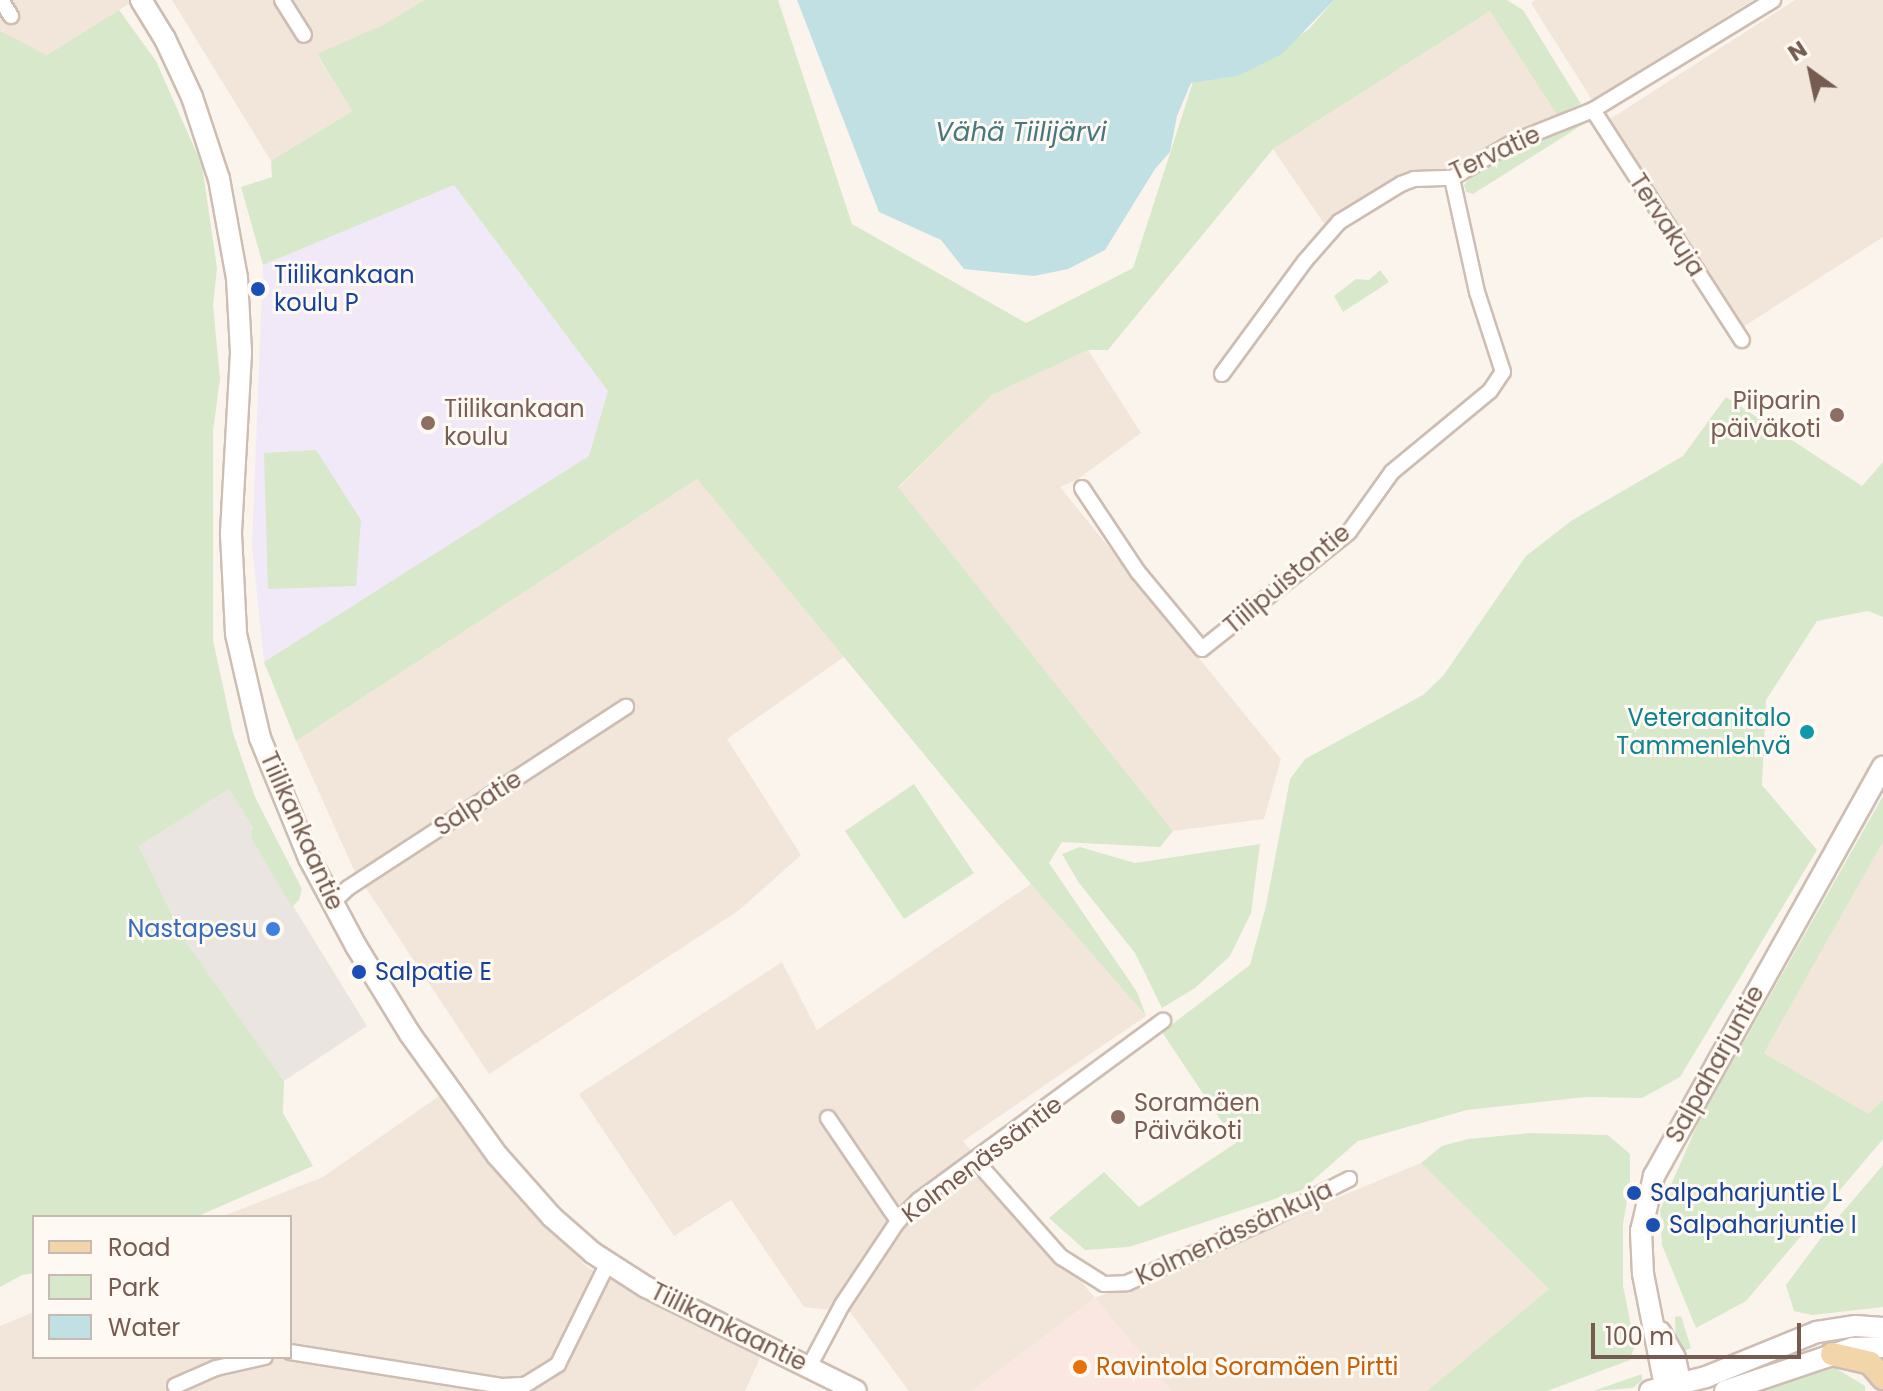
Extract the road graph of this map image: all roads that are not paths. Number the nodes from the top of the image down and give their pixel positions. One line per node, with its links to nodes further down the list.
1 (1, 0): 5 (street)
2 (141, 0): 14 (street, Tiilikankaantie)
3 (282, 0): 6 (street)
4 (1773, 0): 7 (street, Tervatie)
5 (11, 16)
6 (304, 35)
7 (1593, 110): 8 (street, Tervatie); 9 (street, Tervakuja)
8 (1452, 178): 10 (street, Tervatie); 11 (street, Tiilipuistontie)
9 (1742, 340)
10 (1222, 374)
11 (1082, 488)
12 (626, 707): 14 (street, Salpatie)
13 (1883, 767): 29 (street, Salpaharjuntie)
14 (332, 903): 20 (street, Tiilikankaantie)
15 (1163, 1021): 17 (street, Kolmenässäntie)
16 (828, 1118): 19 (street)
17 (976, 1161): 18 (street, Kolmenässänkuja); 19 (street, Kolmenässäntie)
18 (1349, 1179)
19 (898, 1221): 26 (street, Kolmenässäntie)
20 (608, 1263): 23 (street); 26 (street, Tiilikankaantie)
21 (1883, 1328): 29 (street)
22 (1883, 1347): 24 (street)
23 (292, 1352)
24 (1832, 1354): 27 (main road); 31 (street)
25 (256, 1359): 28 (street)
26 (809, 1367): 30 (street, Tiilikankaantie)
27 (1883, 1378)
28 (175, 1386)
29 (1668, 1388)
30 (856, 1391)
31 (1725, 1391)

